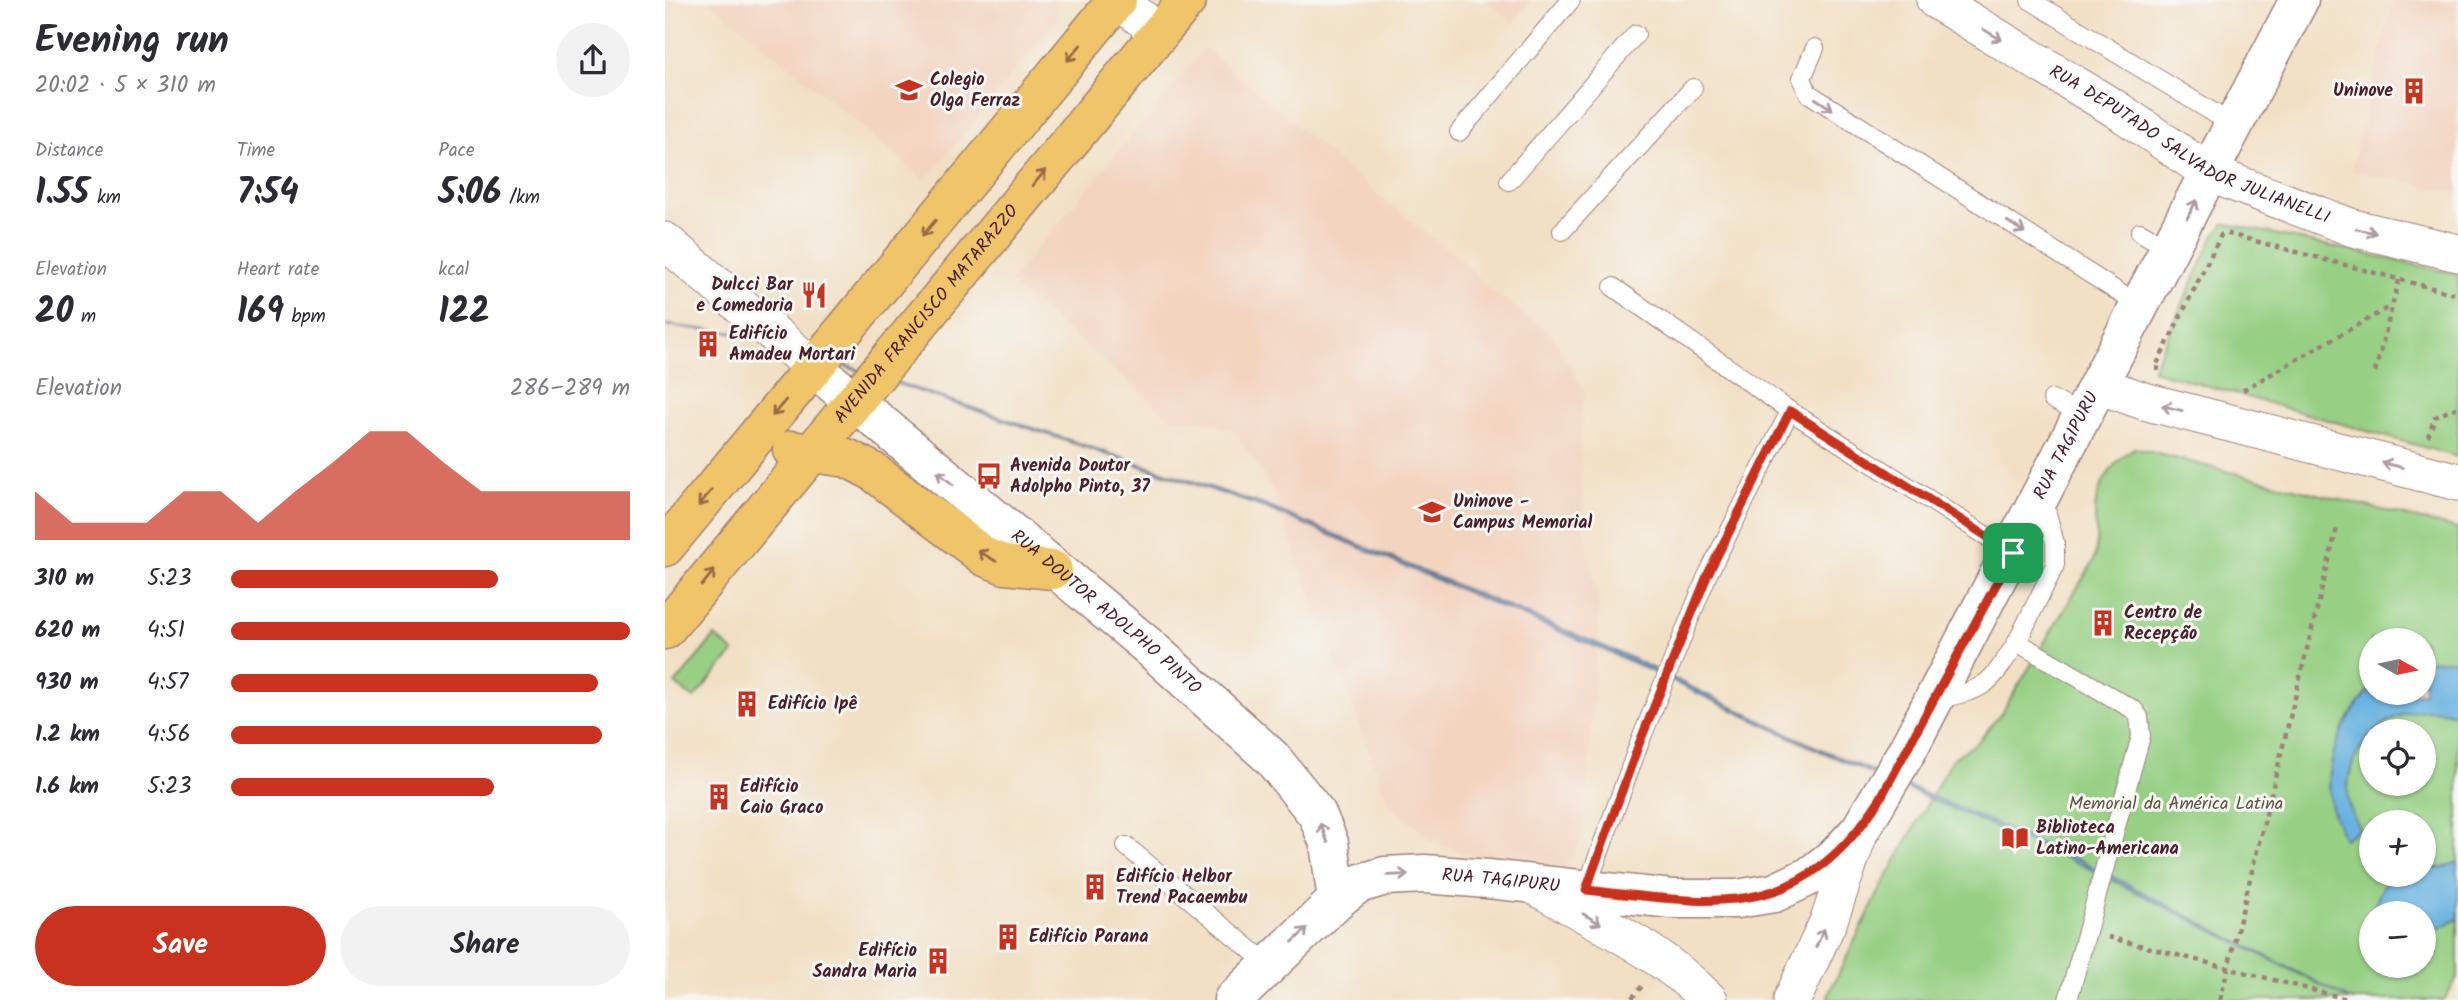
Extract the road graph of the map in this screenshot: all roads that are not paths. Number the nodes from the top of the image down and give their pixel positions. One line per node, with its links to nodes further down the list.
1 (1118, 0): 7 (street); 20 (main road, one-way to 20)
2 (1187, 0): 7 (main road, AVENIDA FRANCISCO MATARAZZO)
3 (1571, 0): 12 (lane)
4 (1935, 0): 13 (street, RUA DEPUTADO SALVADOR JULIANELLI, one-way to 13)
5 (2031, 0): 11 (lane)
6 (2299, 0): 11 (street, RUA TAGIPURU)
7 (1160, 33): 21 (main road, AVENIDA FRANCISCO MATARAZZO, one-way to 7)
8 (1636, 34): 14 (lane)
9 (1815, 48): 19 (lane, one-way to 19)
10 (1693, 88): 15 (lane)
11 (2235, 126): 13 (street, RUA TAGIPURU)
12 (1459, 132)
13 (2211, 174): 17 (street, RUA DEPUTADO SALVADOR JULIANELLI, one-way to 17); 19 (street, RUA TAGIPURU, one-way to 13)
14 (1509, 181)
15 (1562, 231)
16 (665, 242): 20 (street)
17 (2458, 253)
18 (1613, 288): 23 (lane)
19 (2140, 306): 22 (street, RUA TAGIPURU)
20 (813, 367): 21 (street, RUA DOUTOR ADOLPHO PINTO); 24 (main road, one-way to 24)
21 (855, 400): 25 (main road, AVENIDA FRANCISCO MATARAZZO); 30 (street, RUA DOUTOR ADOLPHO PINTO, one-way to 21)
22 (2078, 400): 26 (street, one-way to 22); 27 (street, RUA TAGIPURU)
23 (1790, 411): 29 (lane); 37 (lane)
24 (745, 449): 25 (main road); 28 (main road, one-way to 28)
25 (812, 452): 30 (main road, one-way to 25); 31 (main road, AVENIDA FRANCISCO MATARAZZO, one-way to 25)
26 (2458, 482)
27 (2042, 495): 29 (street, RUA TAGIPURU); 32 (lane)
28 (665, 547)
29 (2013, 553): 33 (street, RUA TAGIPURU)
30 (1053, 570): 38 (street, RUA DOUTOR ADOLPHO PINTO, one-way to 30)
31 (665, 631)
32 (2017, 642): 33 (lane); 43 (lane)
33 (1935, 699): 34 (street, RUA TAGIPURU)
34 (1860, 830): 37 (street, RUA TAGIPURU); 42 (street, one-way to 34)
35 (1126, 846): 39 (lane)
36 (1533, 885): 37 (street, RUA TAGIPURU); 38 (street, RUA TAGIPURU, one-way to 36); 41 (street, one-way to 41)
37 (1586, 890)
38 (1337, 900): 39 (street, RUA TAGIPURU, one-way to 38)
39 (1269, 965): 40 (street, RUA TAGIPURU)
40 (1237, 999)
41 (1709, 1000)
42 (1792, 1000)
43 (2068, 1000)

